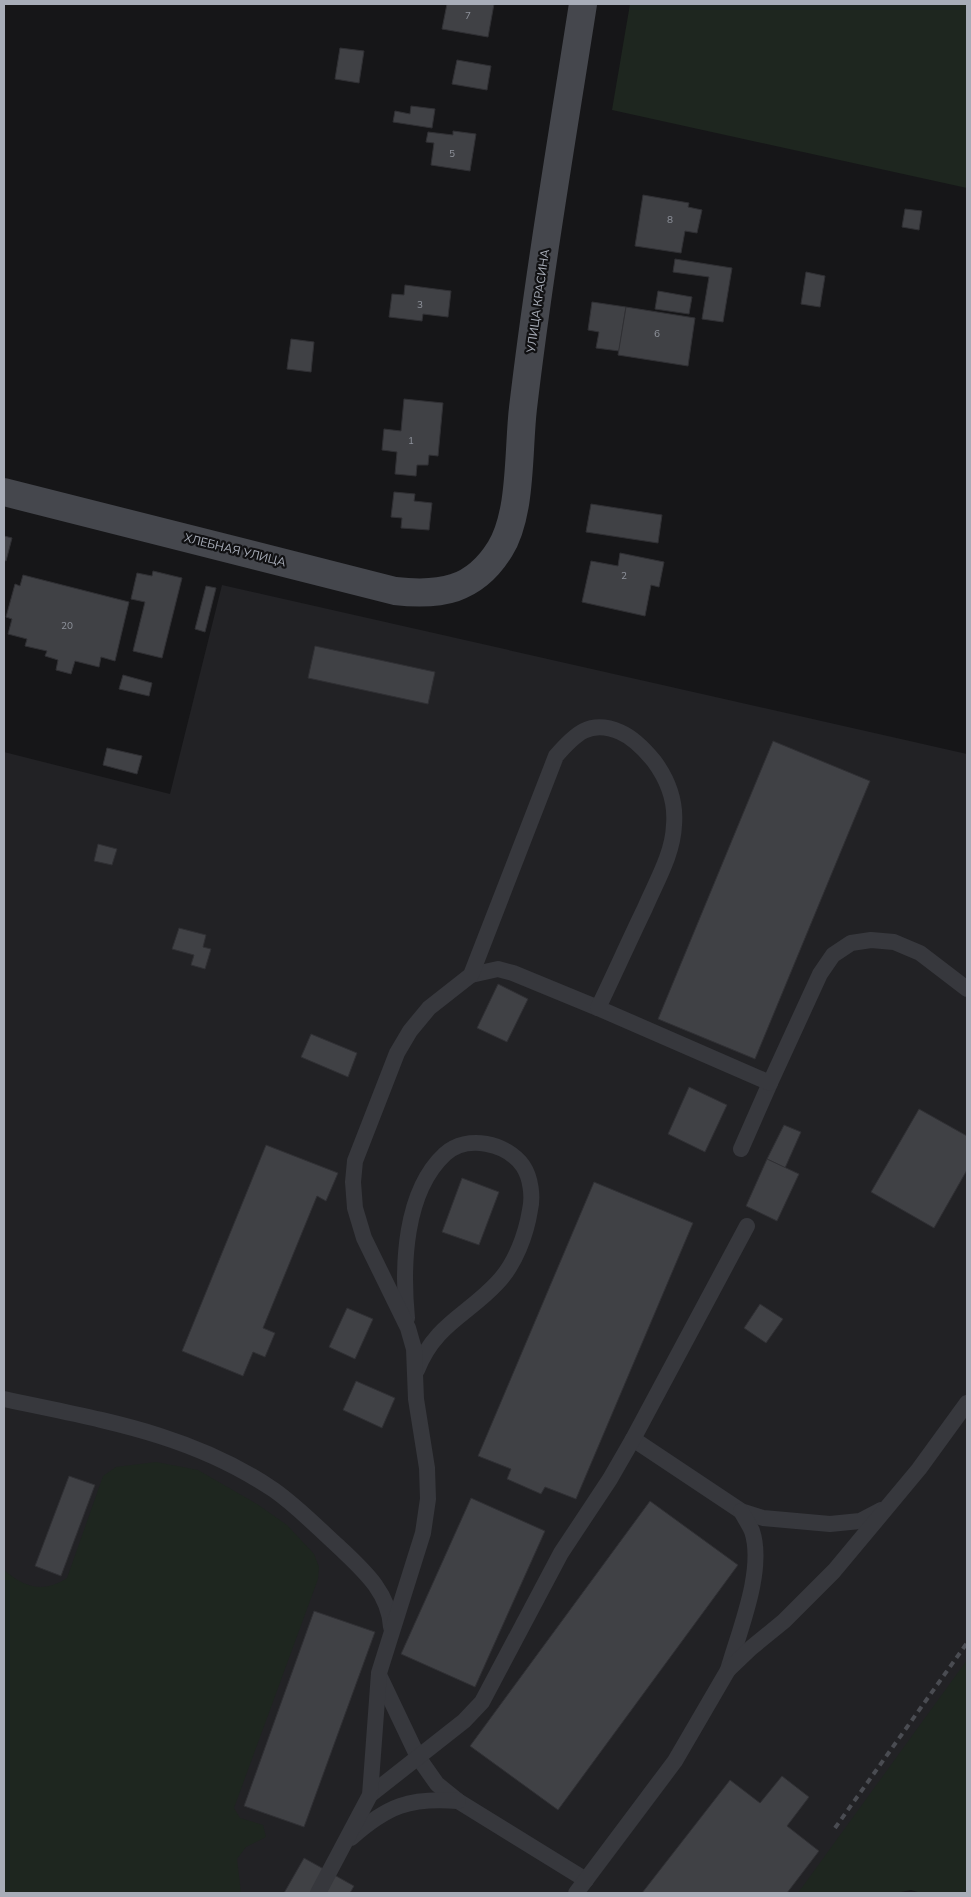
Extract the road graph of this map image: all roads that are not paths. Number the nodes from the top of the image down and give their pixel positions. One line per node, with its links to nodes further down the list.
1 (583, 4): 3 (street, УЛИЦА КРАСИНА)
2 (4, 492): 3 (street, ХЛЕБНАЯ УЛИЦА)
3 (466, 583)
4 (471, 975): 6 (lane); 6 (lane); 10 (lane)
5 (967, 989): 7 (lane)
6 (598, 1008): 7 (lane)
7 (770, 1083): 8 (lane)
8 (741, 1149)
9 (747, 1226): 14 (lane)
10 (408, 1328): 11 (lane); 11 (lane)
11 (416, 1374): 17 (lane)
12 (4, 1400): 17 (lane)
13 (967, 1403): 15 (lane)
14 (633, 1440): 16 (lane); 20 (lane)
15 (888, 1507): 16 (lane); 18 (lane)
16 (741, 1511): 18 (lane)
17 (391, 1632): 19 (lane)
18 (728, 1670): 24 (lane)
19 (378, 1673): 20 (lane); 21 (lane)
20 (418, 1757): 21 (lane); 22 (lane)
21 (370, 1795): 23 (lane)
22 (458, 1801): 23 (lane); 24 (lane)
23 (343, 1846): 25 (lane)
24 (581, 1887)
25 (318, 1893)

